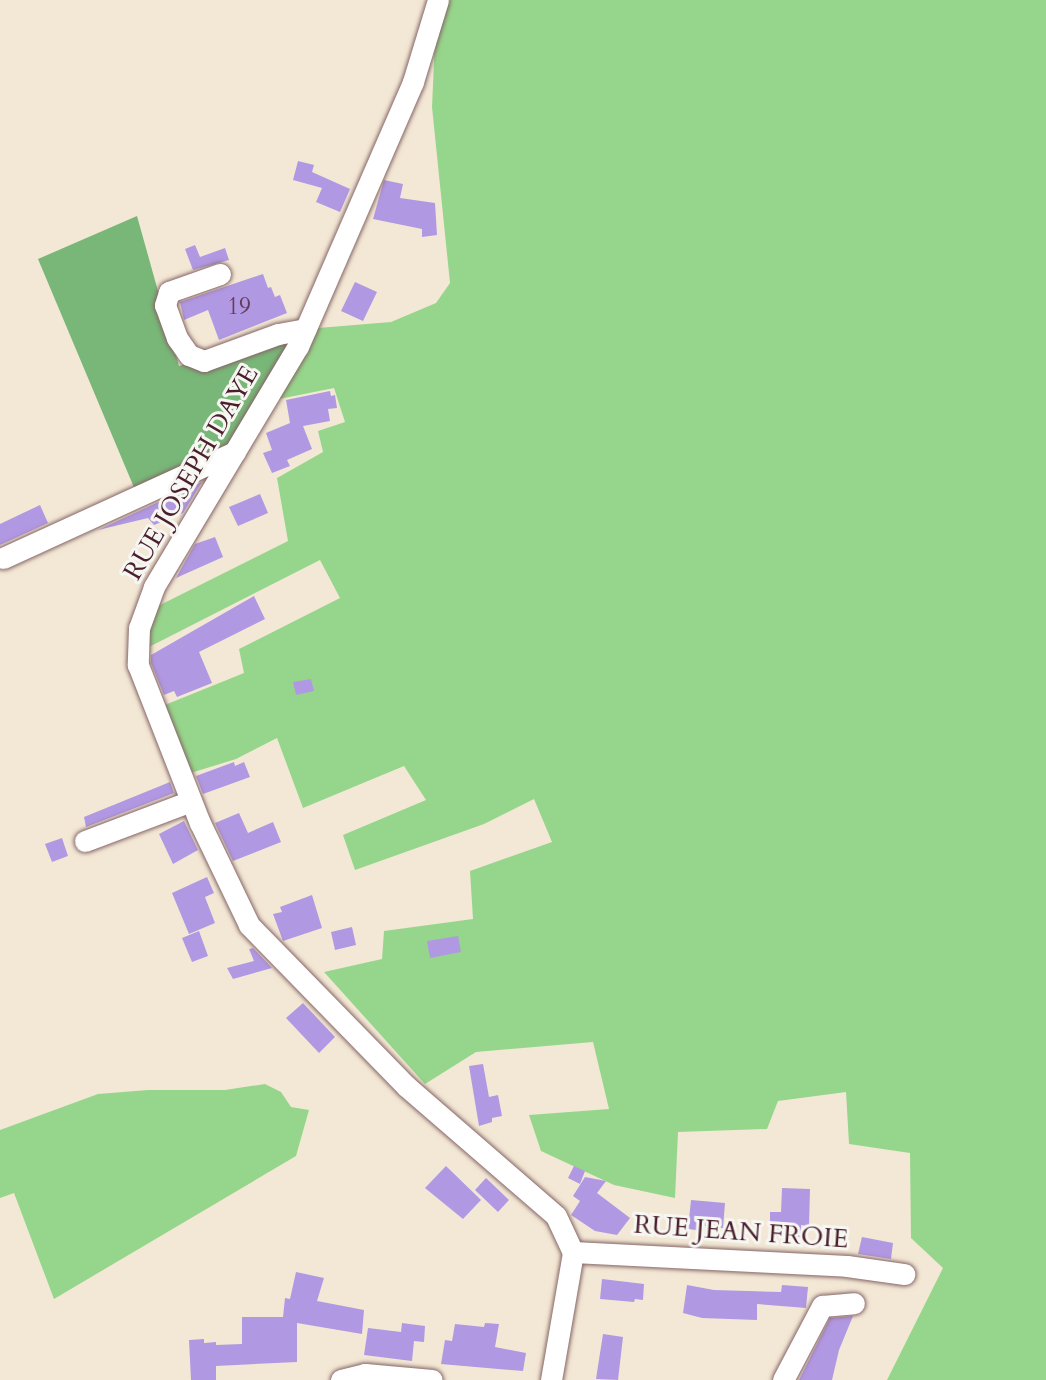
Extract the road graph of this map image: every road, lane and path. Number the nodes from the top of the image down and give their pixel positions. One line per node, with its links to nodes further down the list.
1 (438, 0): 3 (street, RUE JOSEPH DAYE)
2 (220, 274): 3 (street)
3 (306, 329): 4 (street, RUE JOSEPH DAYE)
4 (235, 452): 5 (street); 6 (street, RUE JOSEPH DAYE)
5 (3, 558)
6 (191, 801): 7 (street); 8 (street, RUE JOSEPH DAYE)
7 (85, 841)
8 (573, 1252): 9 (street, RUE JEAN FROIE); 13 (street)
9 (904, 1274)
10 (854, 1303): 14 (street)
11 (341, 1380): 12 (street)
12 (432, 1380)
13 (551, 1380)
14 (783, 1380)

